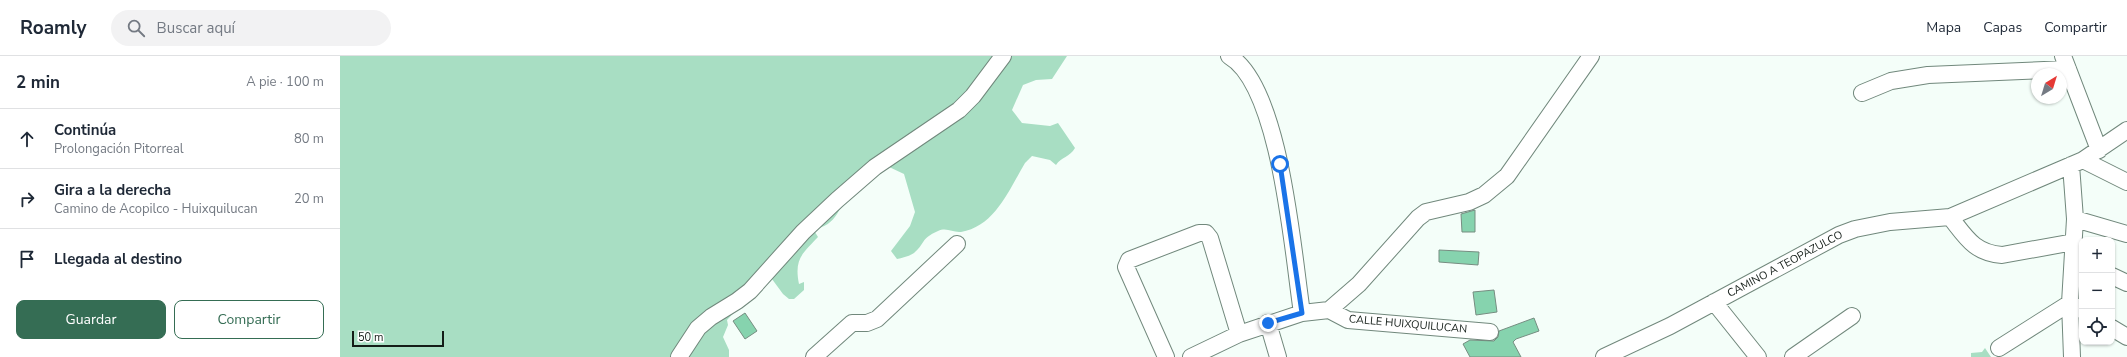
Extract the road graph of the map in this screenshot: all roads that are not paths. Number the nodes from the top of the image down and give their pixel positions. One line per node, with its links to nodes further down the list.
1 (1003, 56): 29 (street)
2 (1229, 56): 21 (street)
3 (1591, 56): 20 (street)
4 (2066, 62): 5 (street); 7 (street)
5 (1862, 93)
6 (2127, 130): 7 (street, CAMINO A TEOPAZULCO)
7 (2099, 150): 8 (street, CAMINO A TEOPAZULCO)
8 (2077, 162): 9 (street); 10 (street, CAMINO A TEOPAZULCO); 11 (street)
9 (2127, 182)
10 (1950, 217): 13 (street); 18 (street, CAMINO A TEOPAZULCO)
11 (2075, 219): 12 (street); 13 (street)
12 (2127, 234)
13 (2074, 242): 15 (street)
14 (957, 244): 30 (street)
15 (2078, 262): 19 (street)
16 (2115, 277): 17 (street)
17 (2127, 283)
18 (1714, 302): 34 (street, CAMINO A TEOPAZULCO); 35 (street)
19 (2076, 307): 28 (street); 37 (street)
20 (1329, 310): 21 (street); 26 (street, CALLE HUIXQUILUCAN)
21 (1302, 313): 23 (street)
22 (1852, 316): 36 (street)
23 (1268, 323): 25 (street); 33 (street)
24 (2115, 330): 27 (street)
25 (1238, 332): 31 (street); 32 (street)
26 (1490, 332)
27 (2127, 337)
28 (1999, 348)
29 (679, 357)
30 (814, 357)
31 (1166, 357)
32 (1191, 357)
33 (1278, 357)
34 (1604, 357)
35 (1758, 357)
36 (1793, 357)
37 (2072, 357)

